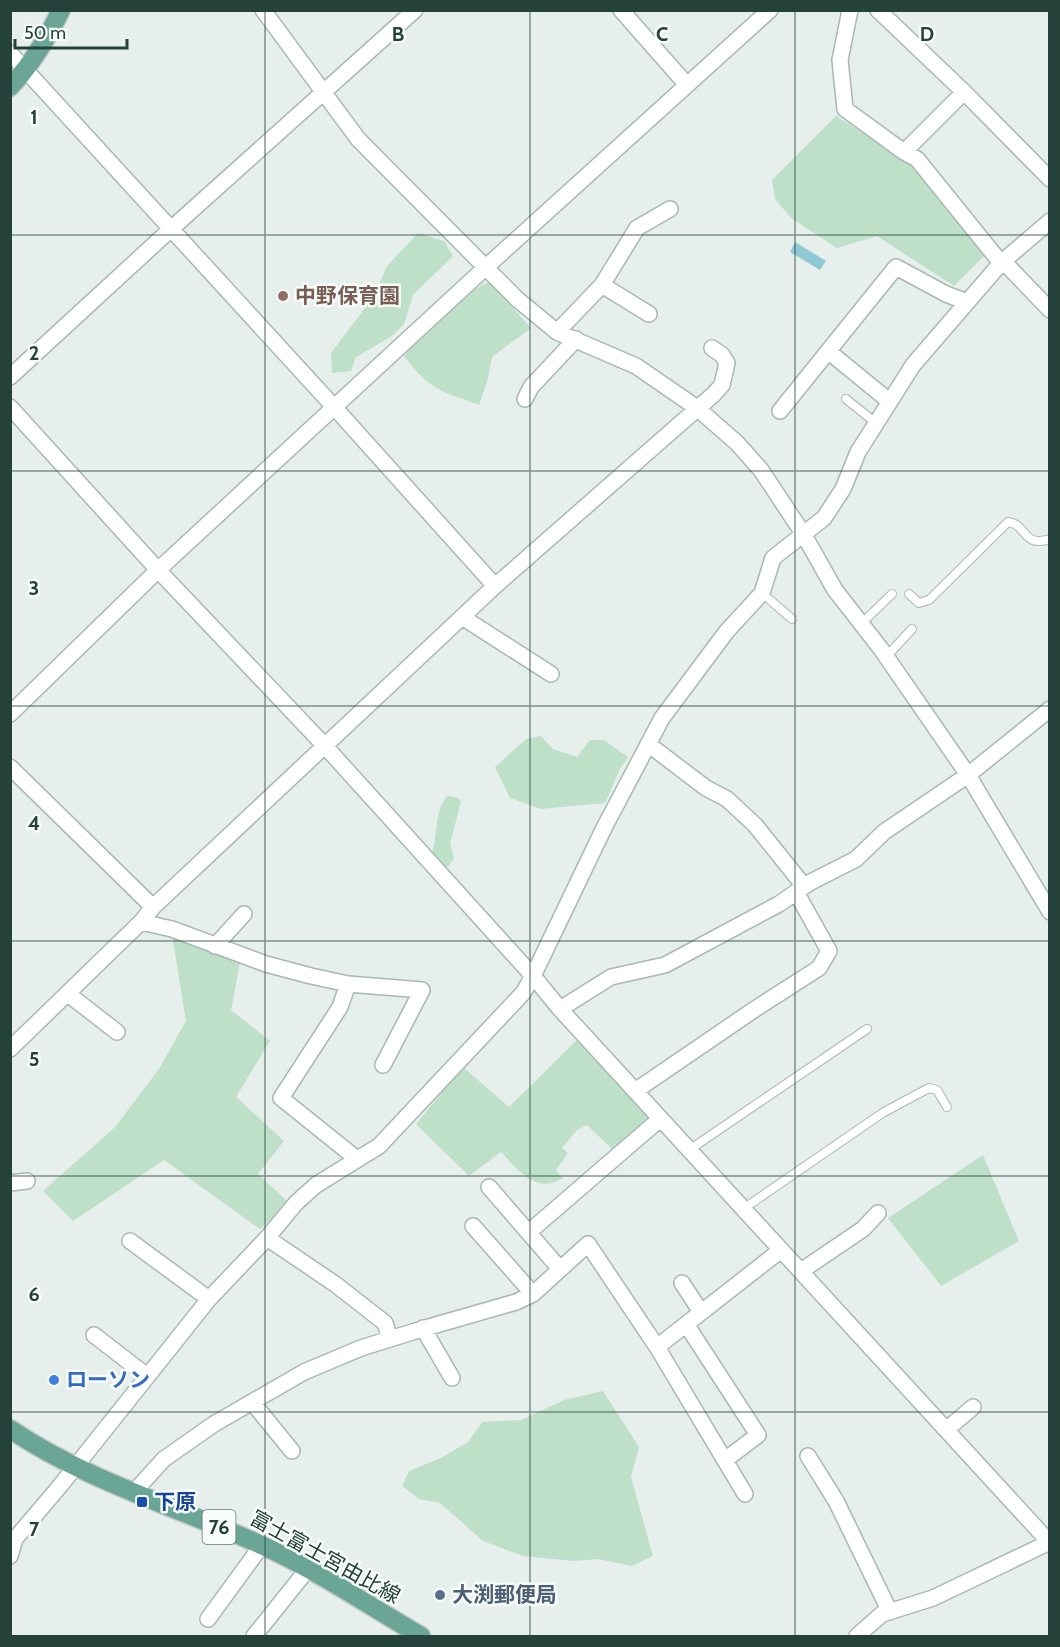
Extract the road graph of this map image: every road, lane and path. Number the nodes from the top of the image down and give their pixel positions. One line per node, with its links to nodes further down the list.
1 (61, 10): 9 (main road)
2 (263, 10): 13 (street)
3 (414, 10): 13 (street)
4 (621, 10): 10 (street)
5 (770, 10): 10 (street)
6 (850, 10): 14 (street)
7 (878, 10): 12 (street)
8 (10, 53): 9 (street)
9 (26, 71): 11 (main road); 18 (street)
10 (687, 85): 20 (street)
11 (10, 87)
12 (964, 92): 14 (street); 15 (street)
13 (324, 93): 18 (street); 20 (street)
14 (904, 152): 19 (street)
15 (1050, 179)
16 (669, 209): 21 (street)
17 (1050, 222): 19 (street)
18 (171, 229): 29 (street); 34 (street)
19 (1002, 262): 22 (street); 23 (street)
20 (486, 267): 25 (street); 34 (street)
21 (602, 285): 24 (street); 25 (street)
22 (967, 302): 28 (street); 32 (street)
23 (1050, 310)
24 (649, 314)
25 (557, 332): 26 (street)
26 (576, 339): 30 (street); 35 (street)
27 (712, 348): 35 (street)
28 (828, 351): 32 (street); 36 (street)
29 (10, 377)
30 (525, 399)
31 (846, 399): 37 (lane)
32 (889, 401): 37 (street)
33 (10, 407): 40 (street)
34 (335, 408): 40 (street); 41 (street)
35 (697, 408): 38 (street); 41 (street)
36 (780, 411)
37 (876, 423): 38 (street)
38 (804, 535): 42 (street); 47 (street)
39 (1050, 539): 44 (lane)
40 (158, 570): 52 (street); 54 (street)
41 (495, 586): 45 (street)
42 (762, 593): 46 (lane); 53 (street)
43 (892, 594): 47 (lane)
44 (909, 594)
45 (462, 617): 50 (street); 54 (street)
46 (792, 619)
47 (861, 624): 49 (street)
48 (912, 629): 49 (lane)
49 (886, 657): 56 (street)
50 (551, 674)
51 (1050, 709): 56 (street)
52 (10, 714)
53 (648, 744): 57 (street); 63 (street)
54 (324, 745): 58 (street); 63 (street)
55 (10, 767): 58 (street)
56 (968, 775): 57 (street); 59 (street)
57 (800, 889): 66 (street); 71 (street)
58 (153, 907): 61 (street)
59 (1050, 912)
60 (244, 914): 62 (street)
61 (141, 922): 62 (street); 65 (street)
62 (215, 946): 64 (street)
63 (533, 976): 66 (street); 75 (street)
64 (348, 984): 70 (street); 75 (street)
65 (68, 994): 68 (street); 69 (street)
66 (560, 1010): 71 (street)
67 (867, 1029): 74 (lane)
68 (117, 1032)
69 (10, 1049)
70 (383, 1065)
71 (635, 1091): 73 (street)
72 (947, 1107): 79 (lane)
73 (660, 1119): 74 (street); 82 (street)
74 (689, 1150): 79 (street)
75 (357, 1159): 83 (street)
76 (27, 1181): 77 (street)
77 (10, 1183)
78 (489, 1188): 82 (street)
79 (743, 1209): 85 (street)
80 (878, 1213): 87 (street)
81 (473, 1226): 89 (street)
82 (529, 1232): 86 (street)
83 (267, 1238): 90 (street); 95 (street)
84 (130, 1241): 90 (street)
85 (781, 1250): 87 (street); 91 (street)
86 (560, 1269): 89 (street); 96 (street)
87 (801, 1271): 102 (street)
88 (682, 1282): 91 (street)
89 (533, 1294): 93 (street)
90 (209, 1299): 97 (street)
91 (701, 1312): 92 (street)
92 (686, 1324): 96 (street); 105 (street)
93 (423, 1328): 95 (street); 98 (street)
94 (94, 1335): 97 (street)
95 (390, 1339): 99 (street)
96 (657, 1347): 105 (street)
97 (147, 1376): 106 (street)
98 (452, 1378)
99 (252, 1402): 103 (street); 107 (street)
100 (973, 1407): 102 (street)
101 (10, 1429): 106 (main road, 富士富士宮由比線 / 76)
102 (946, 1430): 110 (street)
103 (291, 1451)
104 (808, 1456): 114 (street)
105 (725, 1460): 108 (street)
106 (75, 1465): 107 (main road, 富士富士宮由比線 / 76); 109 (street)
107 (134, 1492): 111 (main road, 富士富士宮由比線 / 76)
108 (746, 1494)
109 (13, 1539): 112 (street)
110 (1049, 1542): 114 (street)
111 (262, 1545): 113 (main road, 富士富士宮由比線 / 76); 115 (street)
112 (10, 1556)
113 (308, 1570): 116 (street); 117 (main road, 富士富士宮由比線 / 76)
114 (890, 1612): 118 (street)
115 (208, 1619)
116 (254, 1636)
117 (421, 1636)
118 (857, 1636)

